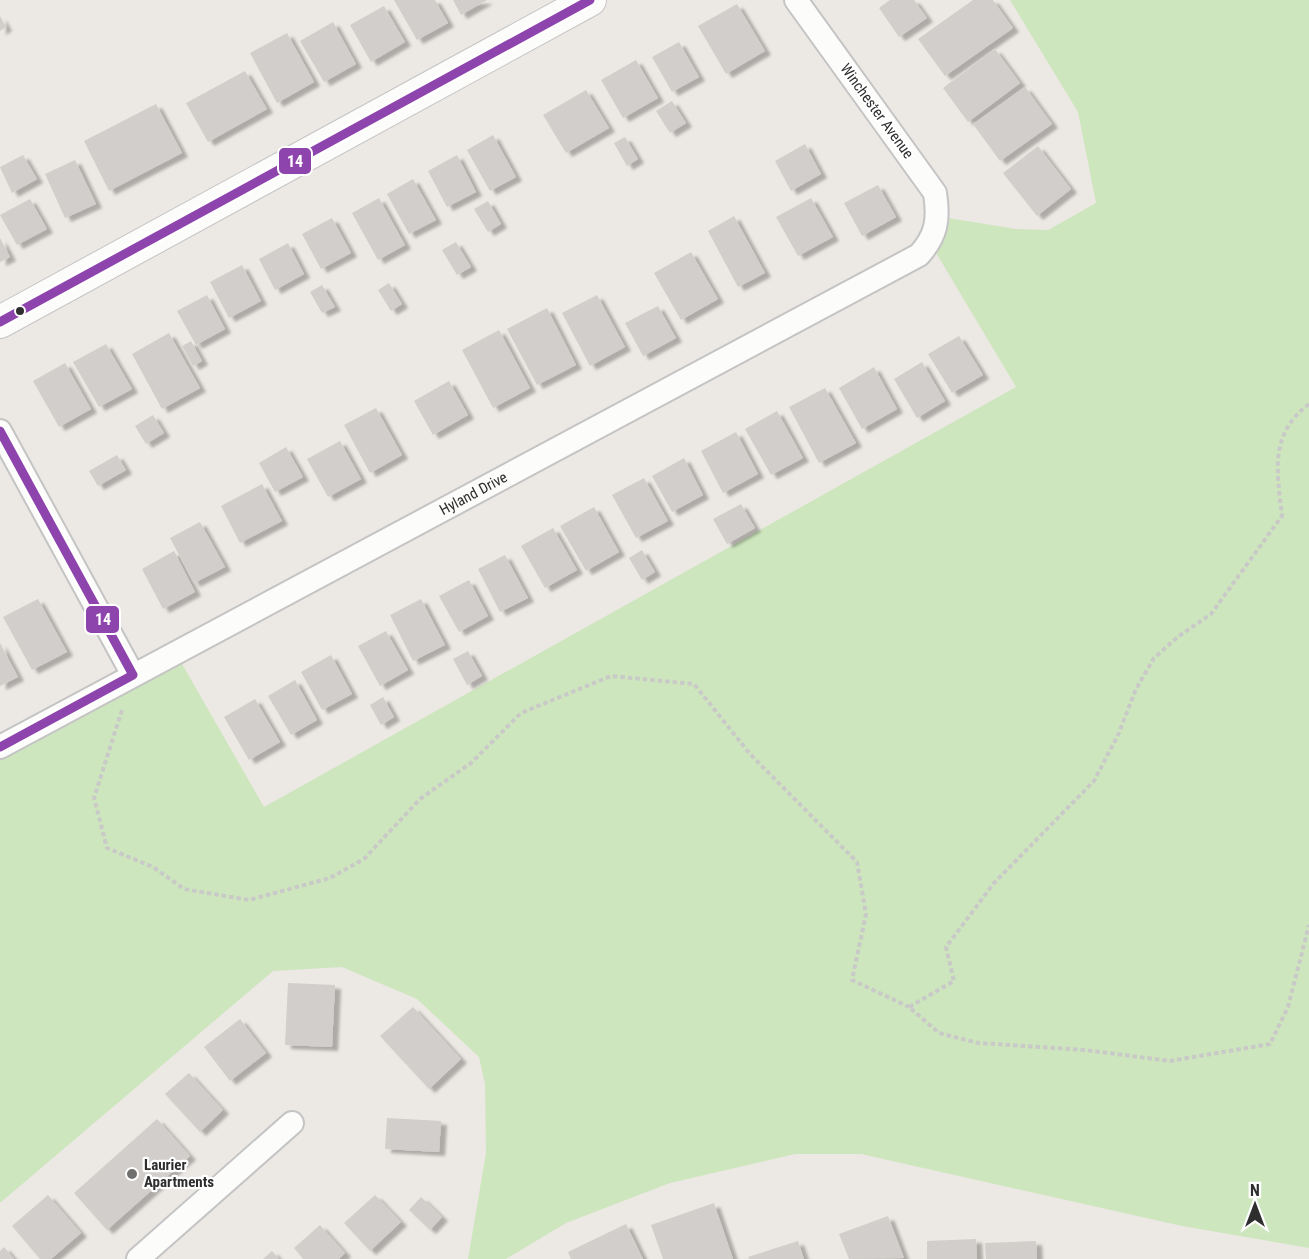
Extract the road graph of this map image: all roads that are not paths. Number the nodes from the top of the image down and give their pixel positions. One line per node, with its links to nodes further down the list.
1 (590, 0): 4 (street)
2 (796, 0): 3 (street, Winchester Avenue)
3 (936, 228): 6 (street, Hyland Drive)
4 (0, 322)
5 (0, 431): 6 (street)
6 (133, 675): 7 (street, Hyland Drive)
7 (0, 747)
8 (291, 1123): 9 (street)
9 (138, 1259)

